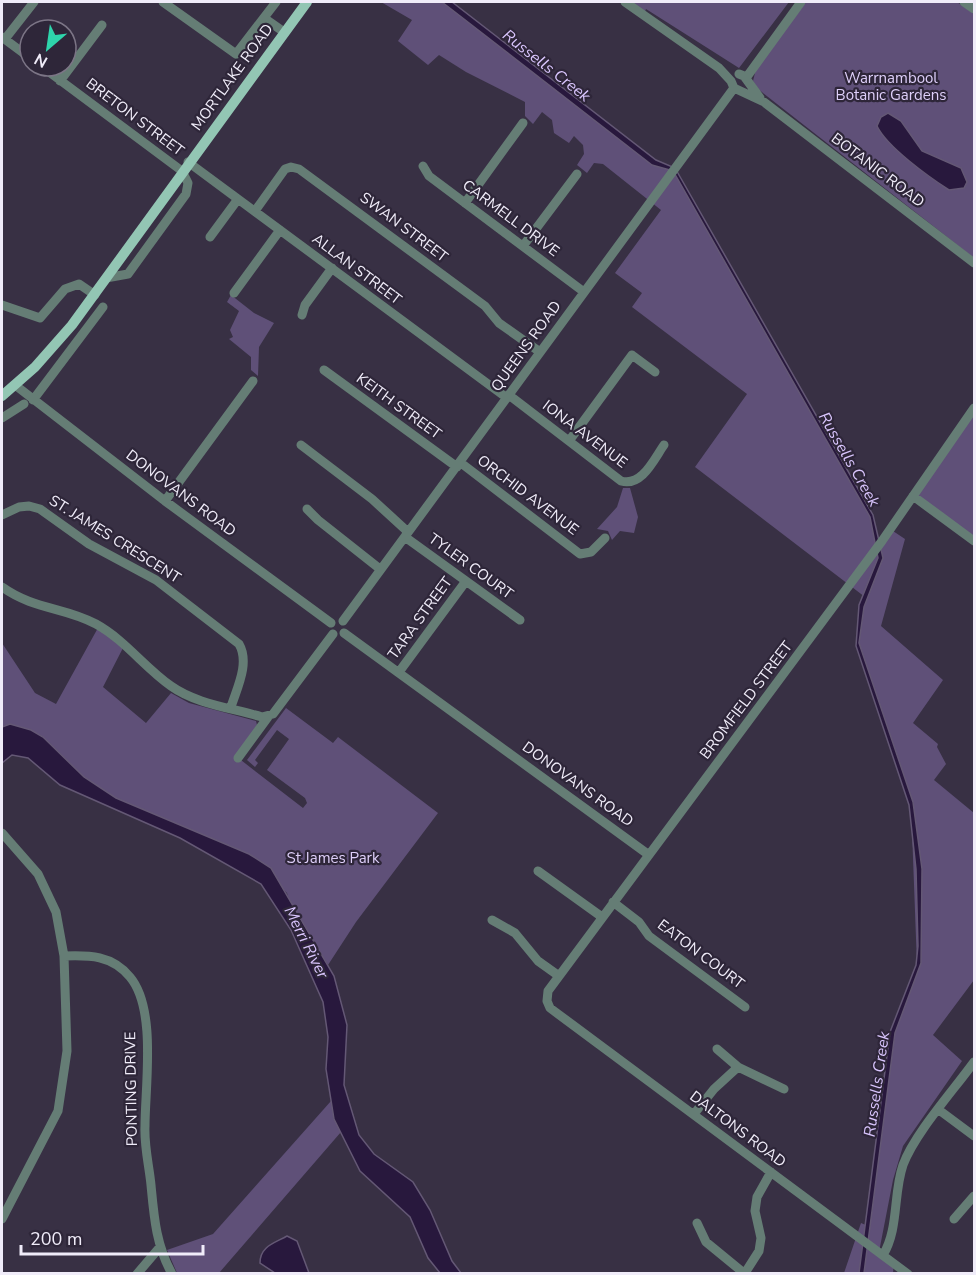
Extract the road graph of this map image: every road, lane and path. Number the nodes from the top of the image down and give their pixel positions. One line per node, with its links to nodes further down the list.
1 (34, 2): 12 (street)
2 (163, 2): 9 (street)
3 (276, 2): 9 (street)
4 (307, 2): 11 (main road, MORTLAKE ROAD)
5 (625, 2): 16 (street, BOTANIC ROAD)
6 (801, 2): 16 (street, QUEENS ROAD)
7 (964, 2): 8 (street)
8 (975, 9)
9 (264, 18): 11 (street)
10 (102, 25): 15 (street)
11 (284, 32): 19 (main road, MORTLAKE ROAD)
12 (3, 38): 13 (street)
13 (18, 49)
14 (56, 78): 15 (street, BRETON STREET)
15 (60, 81): 19 (street, BRETON STREET)
16 (739, 81): 27 (street, BOTANIC ROAD); 30 (street, QUEENS ROAD)
17 (523, 123): 22 (street)
18 (423, 166): 22 (street, CARMELL DRIVE)
19 (185, 167): 21 (street, ALLAN STREET); 29 (main road, MORTLAKE ROAD); 29 (street)
20 (577, 174): 26 (street)
21 (238, 199): 23 (street, ALLAN STREET); 25 (street)
22 (465, 203): 26 (street, CARMELL DRIVE)
23 (255, 211): 24 (street, ALLAN STREET); 36 (street, SWAN STREET)
24 (280, 230): 28 (street, ALLAN STREET); 31 (street)
25 (210, 237)
26 (523, 246): 30 (street, CARMELL DRIVE)
27 (975, 263)
28 (332, 268): 35 (street); 42 (street, ALLAN STREET)
29 (106, 278): 32 (main road, MORTLAKE ROAD)
30 (584, 292): 36 (street, QUEENS ROAD)
31 (232, 293)
32 (95, 295): 33 (street); 40 (main road, MORTLAKE ROAD)
33 (2, 305)
34 (103, 307): 43 (street)
35 (302, 315)
36 (540, 352): 42 (street, QUEENS ROAD)
37 (324, 370): 49 (street, KEITH STREET)
38 (655, 372): 46 (street)
39 (253, 381): 51 (street)
40 (15, 385): 41 (main road, MORTLAKE ROAD); 43 (street, DONOVANS ROAD)
41 (3, 397)
42 (508, 397): 46 (street, IONA AVENUE); 49 (street, QUEENS ROAD)
43 (28, 402): 45 (street); 51 (street, DONOVANS ROAD)
44 (975, 408): 50 (street, BROMFIELD STREET)
45 (2, 418)
46 (569, 441): 48 (street, IONA AVENUE)
47 (300, 445): 54 (street, TYLER COURT)
48 (664, 445)
49 (459, 465): 54 (street, QUEENS ROAD); 55 (street, ORCHID AVENUE)
50 (912, 496): 56 (street); 70 (street, BROMFIELD STREET)
51 (165, 501): 62 (street, DONOVANS ROAD)
52 (307, 509): 57 (street)
53 (2, 515): 66 (street, ST. JAMES CRESCENT)
54 (406, 534): 57 (street, QUEENS ROAD); 58 (street, TYLER COURT)
55 (605, 538)
56 (975, 542)
57 (380, 569): 61 (street, QUEENS ROAD)
58 (466, 581): 60 (street, TYLER COURT); 65 (street, TARA STREET)
59 (2, 587): 66 (street)
60 (520, 620)
61 (343, 621): 62 (street); 63 (street)
62 (331, 623): 64 (street)
63 (344, 633): 64 (street); 65 (street, DONOVANS ROAD)
64 (333, 634): 67 (street)
65 (399, 672): 70 (street, DONOVANS ROAD)
66 (231, 707): 67 (street)
67 (270, 715): 68 (street)
68 (238, 758)
69 (2, 833): 75 (street)
70 (649, 855): 72 (street, BROMFIELD STREET)
71 (538, 870): 73 (street)
72 (613, 902): 73 (street, BROMFIELD STREET); 77 (street, EATON COURT)
73 (602, 917): 76 (street, BROMFIELD STREET)
74 (492, 920): 76 (street)
75 (63, 956): 88 (street); 91 (street, PONTING DRIVE)
76 (559, 976): 78 (street, BROMFIELD STREET)
77 (745, 1007)
78 (550, 1008): 84 (street, DALTONS ROAD)
79 (717, 1049): 80 (street)
80 (738, 1067): 82 (street); 84 (street)
81 (973, 1067): 83 (street)
82 (784, 1089)
83 (939, 1110): 85 (street); 92 (street)
84 (694, 1114): 86 (street, DALTONS ROAD)
85 (975, 1136)
86 (771, 1172): 92 (street, DALTONS ROAD); 93 (street)
87 (975, 1196): 89 (street)
88 (2, 1219)
89 (954, 1219)
90 (698, 1223): 93 (street)
91 (160, 1247): 94 (street); 95 (street, PONTING DRIVE)
92 (883, 1255): 96 (street, DALTONS ROAD)
93 (745, 1273)
94 (137, 1274)
95 (172, 1274)
96 (908, 1274)

